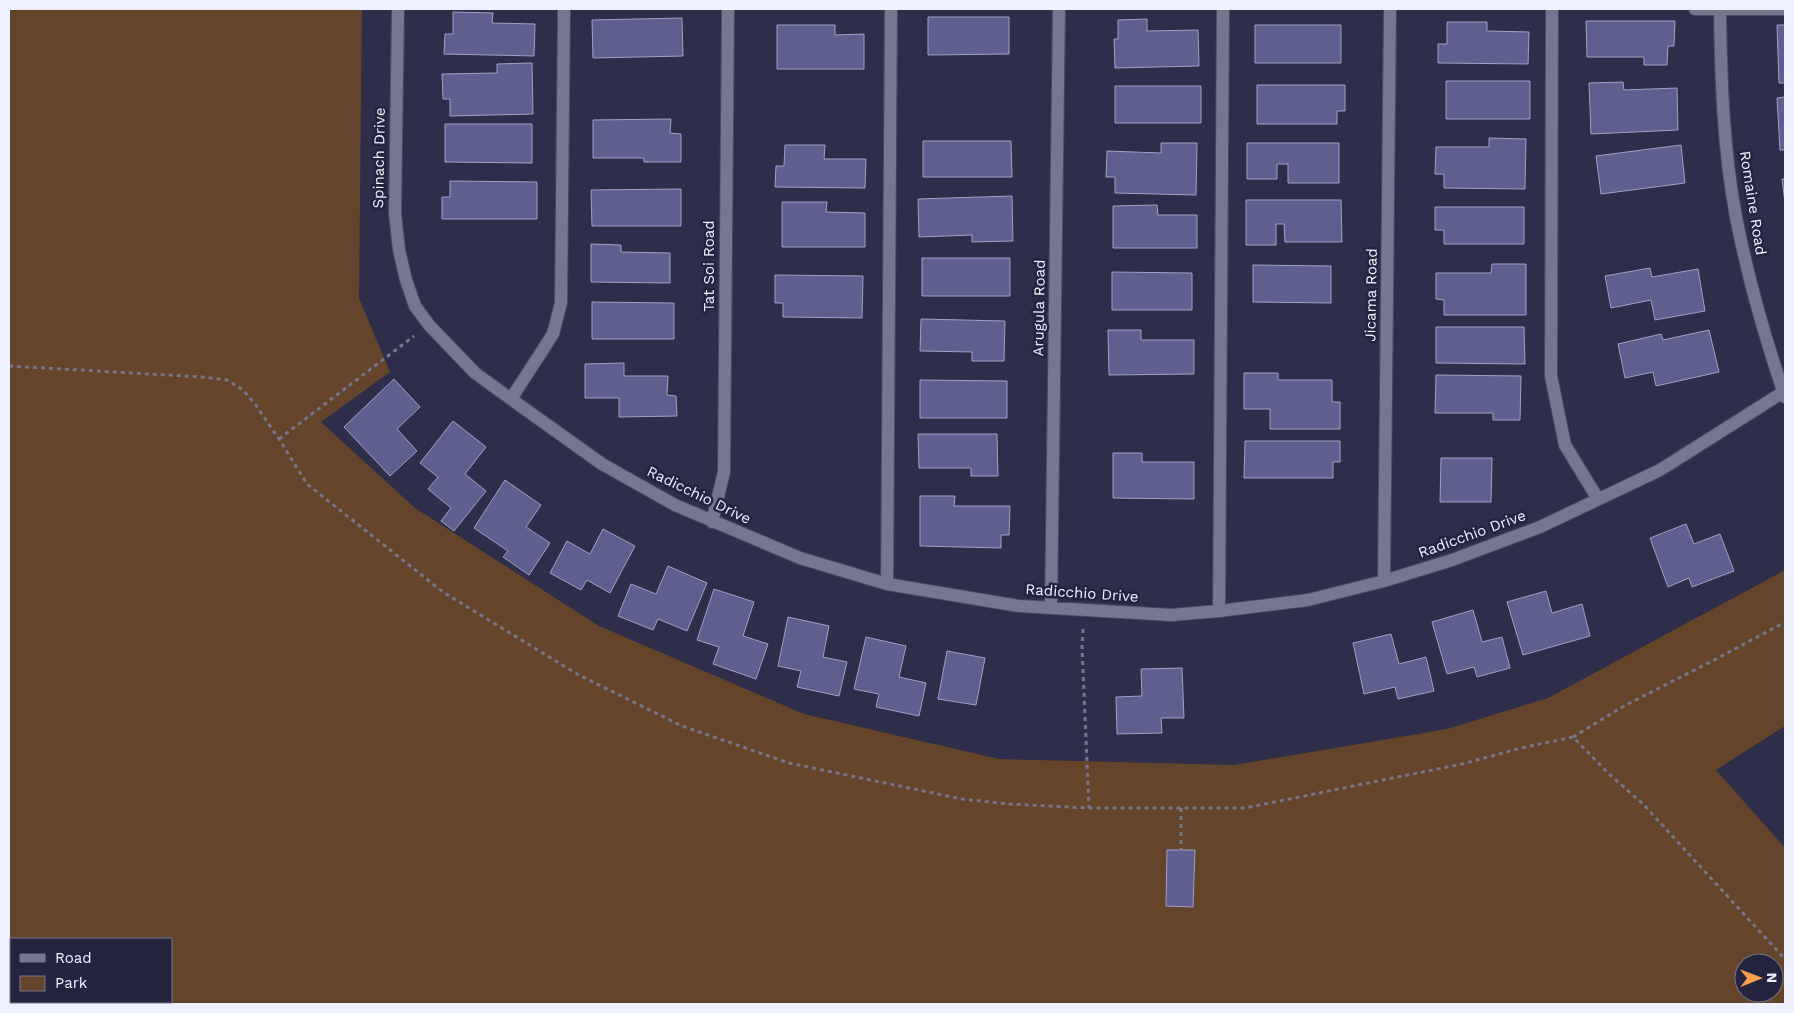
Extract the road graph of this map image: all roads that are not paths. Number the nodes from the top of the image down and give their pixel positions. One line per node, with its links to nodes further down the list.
1 (398, 9): 12 (street, Spinach Drive)
2 (564, 9): 14 (street)
3 (728, 9): 16 (street, Tat Soi Road)
4 (891, 9): 18 (street)
5 (1059, 9): 19 (street, Arugula Road)
6 (1224, 9): 20 (street)
7 (1390, 9): 17 (street, Jicama Road)
8 (1552, 9): 15 (street)
9 (1695, 9): 10 (street)
10 (1720, 9): 11 (street); 13 (street, Romaine Road)
11 (1785, 9)
12 (415, 306): 14 (street, Radicchio Drive)
13 (1785, 393): 15 (street, Radicchio Drive)
14 (510, 400): 16 (street, Radicchio Drive)
15 (1598, 499): 17 (street, Radicchio Drive)
16 (712, 522): 18 (street, Radicchio Drive)
17 (1384, 581): 20 (street, Radicchio Drive)
18 (888, 584): 19 (street, Radicchio Drive)
19 (1051, 608): 20 (street, Radicchio Drive)
20 (1219, 611)

